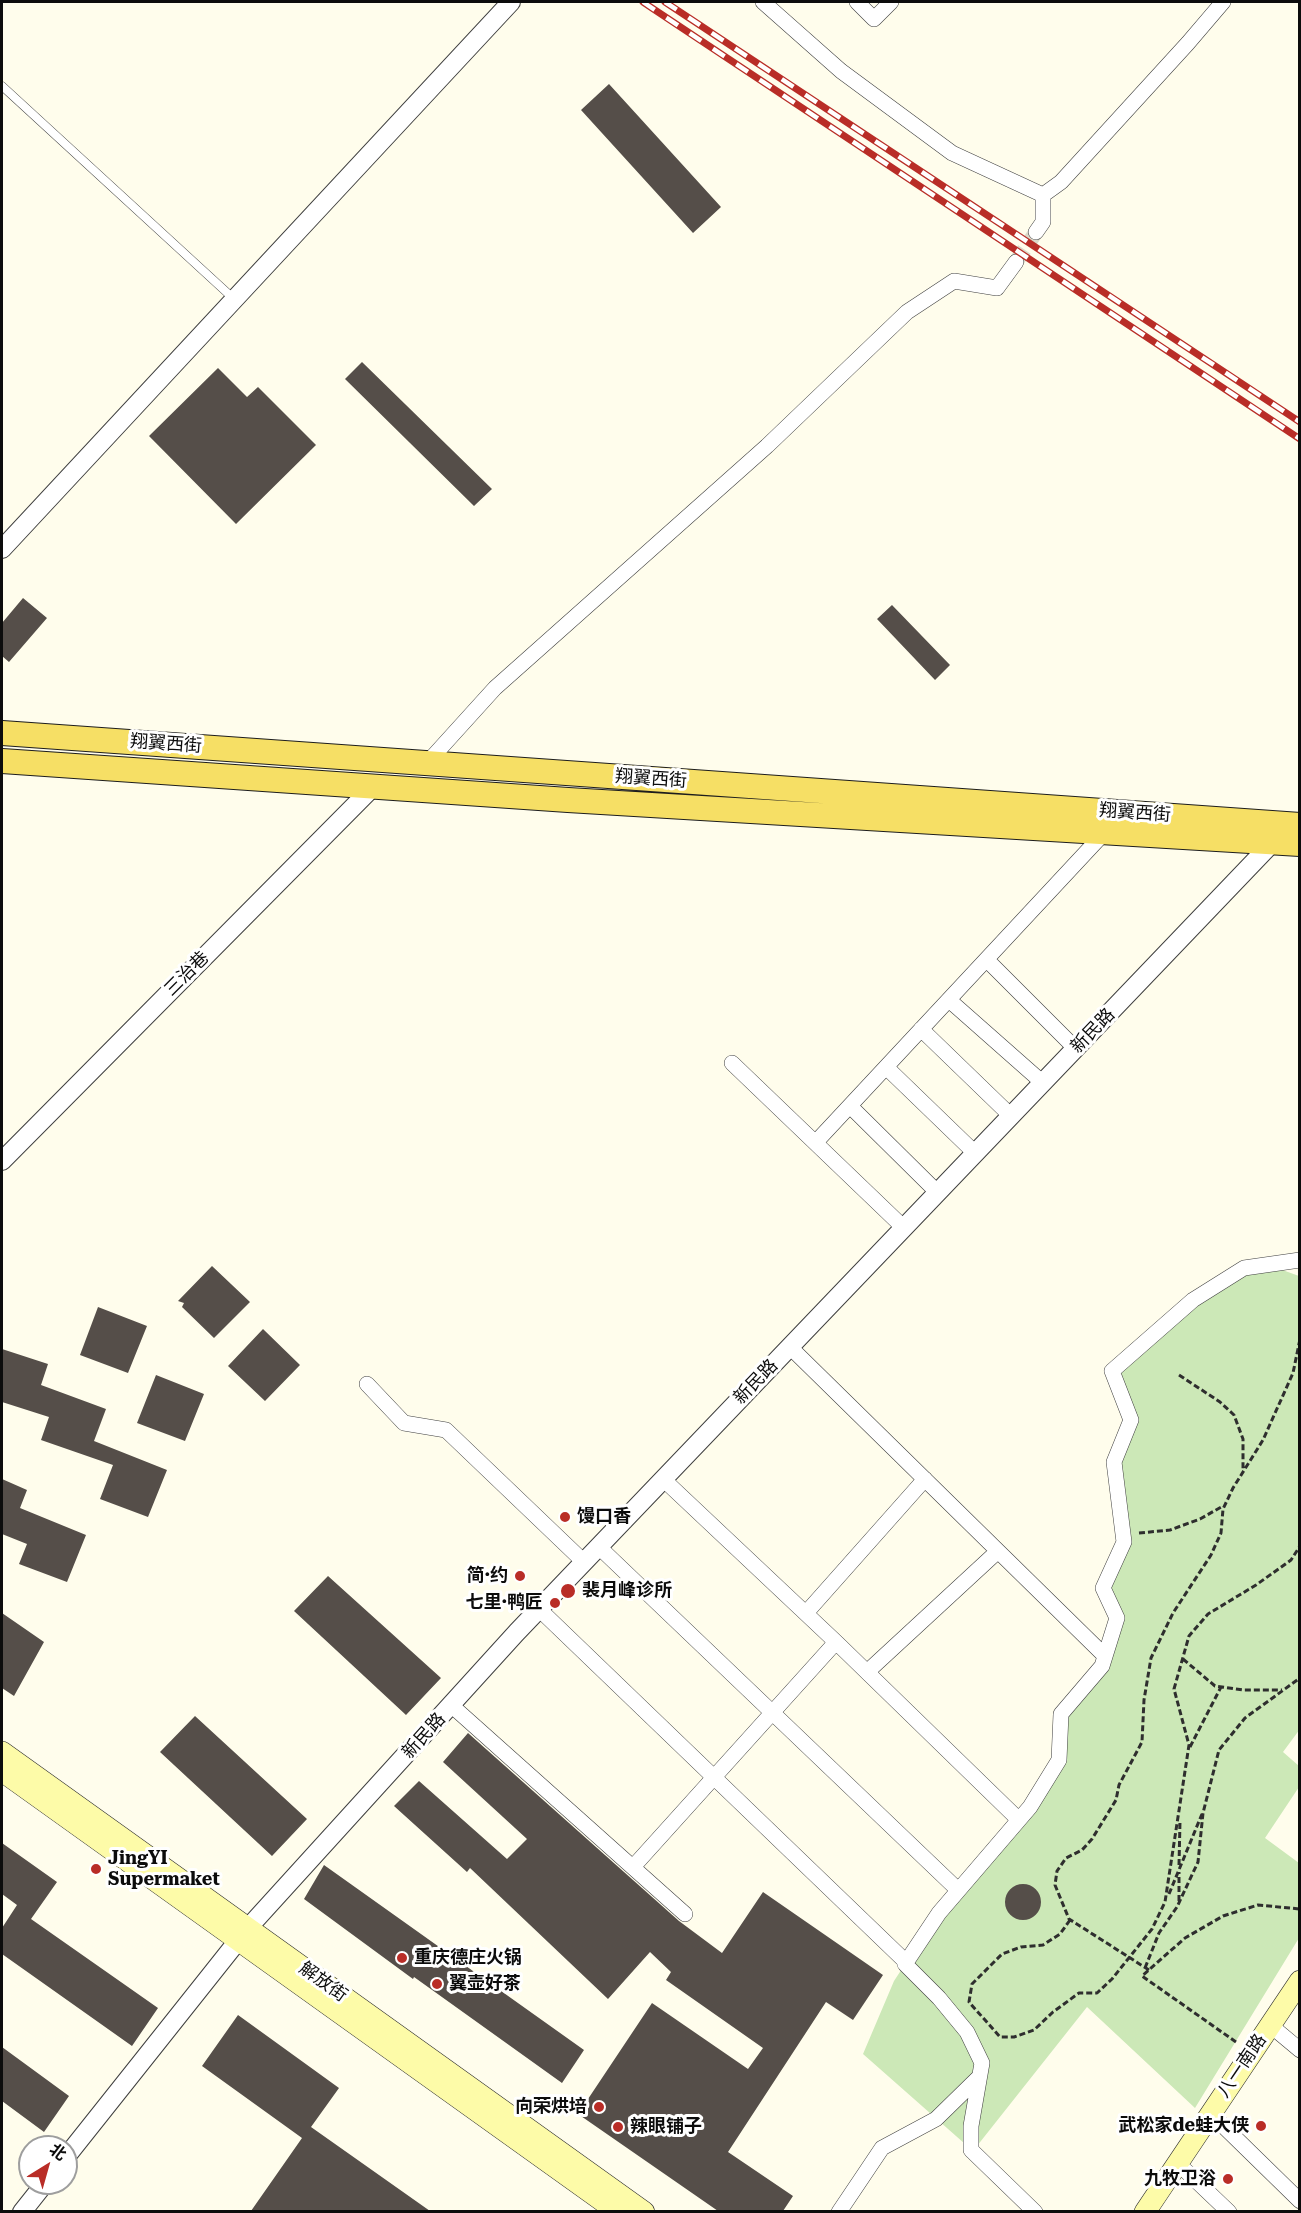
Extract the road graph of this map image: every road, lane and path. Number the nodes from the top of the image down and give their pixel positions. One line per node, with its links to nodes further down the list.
1 (511, 2): 10 (street)
2 (763, 2): 7 (street)
3 (856, 2): 4 (street)
4 (891, 2)
5 (1223, 2): 7 (street)
6 (2, 86): 10 (lane)
7 (1043, 195): 8 (street)
8 (1036, 232)
9 (1016, 262): 14 (street)
10 (234, 299): 11 (street)
11 (2, 549)
12 (2, 733): 14 (main road, 翔翼西街)
13 (2, 761): 15 (main road, 翔翼西街)
14 (427, 763): 16 (main road, 翔翼西街)
15 (373, 787): 17 (main road, 翔翼西街); 31 (street, 三治巷)
16 (1299, 825)
17 (1105, 832): 18 (main road, 翔翼西街); 20 (street)
18 (1273, 842): 19 (main road, 翔翼西街); 23 (street, 新民路)
19 (1299, 844)
20 (987, 960): 21 (street); 23 (street)
21 (949, 1000): 22 (street); 26 (street)
22 (921, 1029): 25 (street); 28 (street)
23 (1076, 1049): 26 (street, 新民路)
24 (732, 1063): 29 (street)
25 (886, 1067): 27 (street); 30 (street)
26 (1043, 1083): 28 (street, 新民路)
27 (850, 1106): 29 (street); 32 (street)
28 (1011, 1116): 30 (street, 新民路)
29 (816, 1142): 33 (street)
30 (975, 1154): 32 (street, 新民路)
31 (2, 1161)
32 (938, 1192): 33 (street, 新民路)
33 (903, 1227): 36 (street, 新民路)
34 (1299, 1260): 43 (street)
35 (1299, 1339): 39 (path)
36 (790, 1347): 40 (street, 新民路); 41 (street)
37 (1179, 1375): 39 (path)
38 (367, 1384): 47 (street)
39 (1243, 1472): 42 (path)
40 (663, 1479): 45 (street, 新民路); 49 (street)
41 (925, 1479): 46 (street); 49 (street)
42 (1225, 1505): 43 (path); 73 (path)
43 (1123, 1534): 51 (street)
44 (1299, 1546): 52 (path)
45 (599, 1547): 47 (street, 新民路); 58 (street)
46 (998, 1551): 51 (street); 53 (street)
47 (584, 1562): 48 (street, 新民路)
48 (539, 1609): 57 (street, 新民路); 62 (street)
49 (806, 1613): 50 (street)
50 (836, 1642): 53 (street); 58 (street)
51 (1105, 1656): 65 (street)
52 (1183, 1659): 55 (path); 59 (path)
53 (867, 1672): 65 (street)
54 (1299, 1678): 56 (path)
55 (1221, 1687): 56 (path); 59 (path)
56 (1282, 1690): 64 (path)
57 (452, 1705): 66 (street); 74 (street, 新民路)
58 (772, 1713): 62 (street); 68 (street)
59 (1188, 1750): 63 (path)
60 (2, 1752): 74 (main road, 解放街)
61 (2, 1771): 74 (main road)
62 (714, 1778): 66 (street); 76 (street)
63 (1181, 1804): 67 (path); 69 (path)
64 (1204, 1809): 67 (path); 70 (path)
65 (1019, 1820): 68 (street)
66 (633, 1867): 72 (street)
67 (1179, 1868): 69 (path); 70 (path)
68 (958, 1890): 76 (street)
69 (1165, 1902): 75 (path)
70 (1179, 1904): 77 (path)
71 (1299, 1909): 77 (path)
72 (686, 1914)
73 (1070, 1920): 75 (path); 75 (path)
74 (244, 1934): 85 (street, 新民路); 90 (main road); 91 (main road, 解放街)
75 (1129, 1958): 77 (path)
76 (906, 1962): 83 (street)
77 (1147, 1969): 82 (path)
78 (1299, 1981): 80 (main road, 八一南路)
79 (1299, 2003): 80 (main road, 八一南路)
80 (1275, 2029): 81 (street); 82 (main road, 八一南路); 84 (main road, 八一南路)
81 (1299, 2050)
82 (1251, 2053): 84 (main road, 八一南路)
83 (979, 2077): 92 (street); 93 (street)
84 (1215, 2118): 86 (main road, 八一南路); 88 (street)
85 (78, 2142)
86 (1181, 2168): 94 (main road, 八一南路); 95 (main road, 八一南路); 96 (street)
87 (37, 2195): 89 (street)
88 (1299, 2201)
89 (26, 2210)
90 (618, 2211)
91 (644, 2211)
92 (839, 2211)
93 (1035, 2211)
94 (1144, 2211)
95 (1159, 2211)
96 (1229, 2211)

